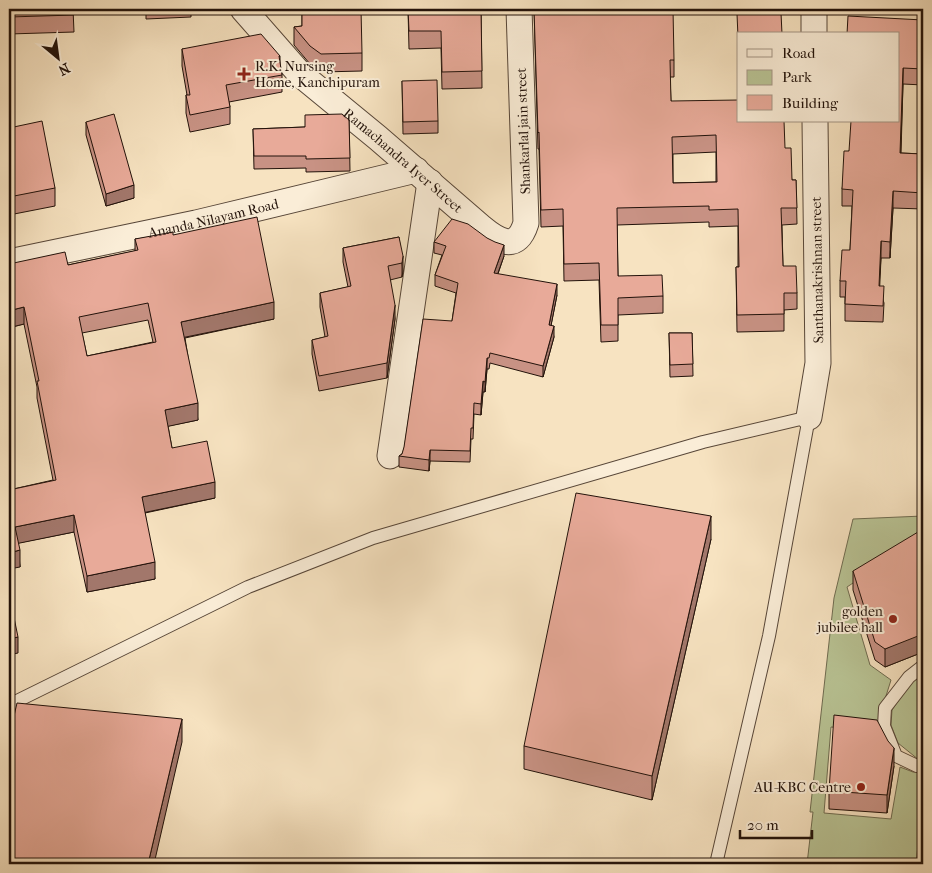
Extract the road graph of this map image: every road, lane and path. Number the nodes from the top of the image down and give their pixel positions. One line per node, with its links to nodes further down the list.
1 (243, 9): 6 (street, Ramachandra Iyer Street)
2 (519, 9): 7 (street, Shankarlal jain street)
3 (814, 9): 4 (street)
4 (814, 32)
5 (815, 122): 9 (street, Santhanakrishnan street)
6 (423, 176): 7 (street, Ramachandra Iyer Street); 8 (street, Ananda Nilayam Road); 10 (street)
7 (506, 242)
8 (9, 262)
9 (810, 418): 12 (lane); 14 (lane)
10 (390, 456)
11 (923, 666): 13 (lane)
12 (9, 705)
13 (923, 765)
14 (716, 864)

